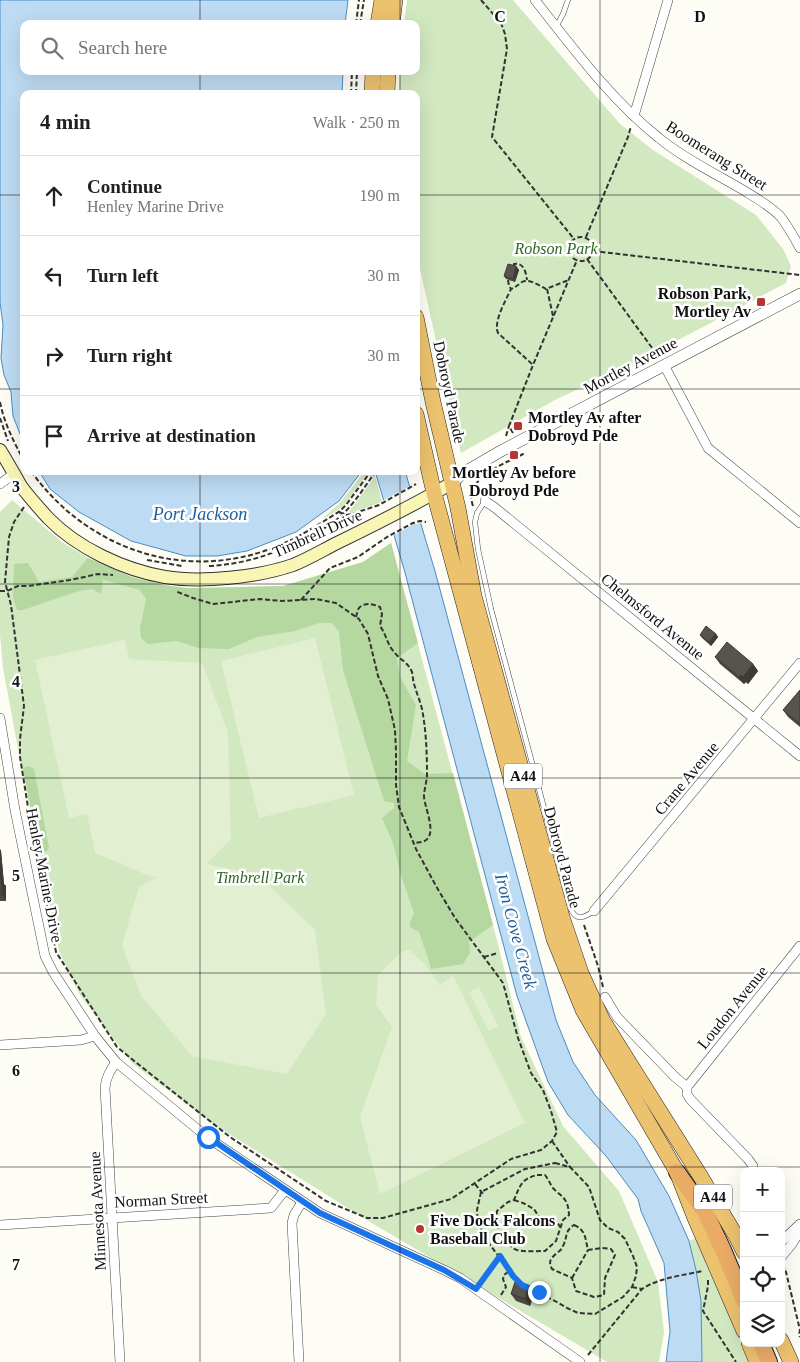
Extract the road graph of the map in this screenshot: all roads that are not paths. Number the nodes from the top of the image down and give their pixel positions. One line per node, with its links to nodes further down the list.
1 (382, 0): 6 (highway)
2 (395, 0): 7 (highway)
3 (535, 0): 8 (street, Boomerang Street)
4 (568, 0): 8 (lane)
5 (668, 0): 13 (street)
6 (379, 20)
7 (392, 20)
8 (556, 27): 13 (street, Boomerang Street)
9 (373, 75): 11 (highway)
10 (388, 75): 12 (highway)
11 (372, 90)
12 (387, 90)
13 (634, 116): 14 (street, Boomerang Street)
14 (800, 248)
15 (800, 294): 17 (street, Mortley Avenue)
16 (420, 337): 21 (highway, Dobroyd Parade / A44)
17 (664, 366): 21 (street, Mortley Avenue); 25 (street)
18 (420, 442): 23 (highway, Dobroyd Parade / A44)
19 (0, 450): 20 (main road)
20 (15, 473): 22 (street); 23 (main road, Timbrell Drive)
21 (452, 483): 23 (main road, Timbrell Drive); 47 (highway, Dobroyd Parade / A44)
22 (0, 484)
23 (428, 497): 39 (highway, Dobroyd Parade / A44)
24 (485, 501): 28 (street, Chelmsford Avenue); 31 (lane, Dobroyd Parade)
25 (800, 524)
26 (800, 663): 28 (street, Crane Avenue)
27 (0, 718): 30 (street, Henley Marine Drive)
28 (755, 719): 29 (street, Chelmsford Avenue); 31 (street, Crane Avenue)
29 (800, 756)
30 (4, 766): 34 (street, Henley Marine Drive)
31 (594, 911)
32 (800, 946): 37 (street, Loudon Avenue)
33 (604, 997): 37 (street)
34 (95, 1036): 35 (street); 36 (street, Henley Marine Drive)
35 (0, 1045)
36 (116, 1062): 40 (street, Henley Marine Drive); 42 (street, Minnesota Avenue)
37 (687, 1087): 38 (street)
38 (752, 1167)
39 (677, 1172): 49 (highway)
40 (285, 1190): 41 (street, Henley Marine Drive); 42 (street, Norman Street)
41 (302, 1202): 56 (street); 57 (street, Henley Marine Drive)
42 (112, 1217): 43 (street, Norman Street); 55 (street, Minnesota Avenue)
43 (0, 1224)
44 (800, 1224): 46 (street)
45 (800, 1231): 48 (street)
46 (785, 1238)
47 (740, 1244)
48 (785, 1252)
49 (734, 1278): 50 (highway); 51 (highway)
50 (740, 1291)
51 (740, 1310)
52 (751, 1347): 58 (highway)
53 (763, 1347): 59 (highway)
54 (784, 1347): 60 (highway)
55 (120, 1362)
56 (300, 1362)
57 (580, 1362)
58 (757, 1362)
59 (769, 1362)
60 (791, 1362)

